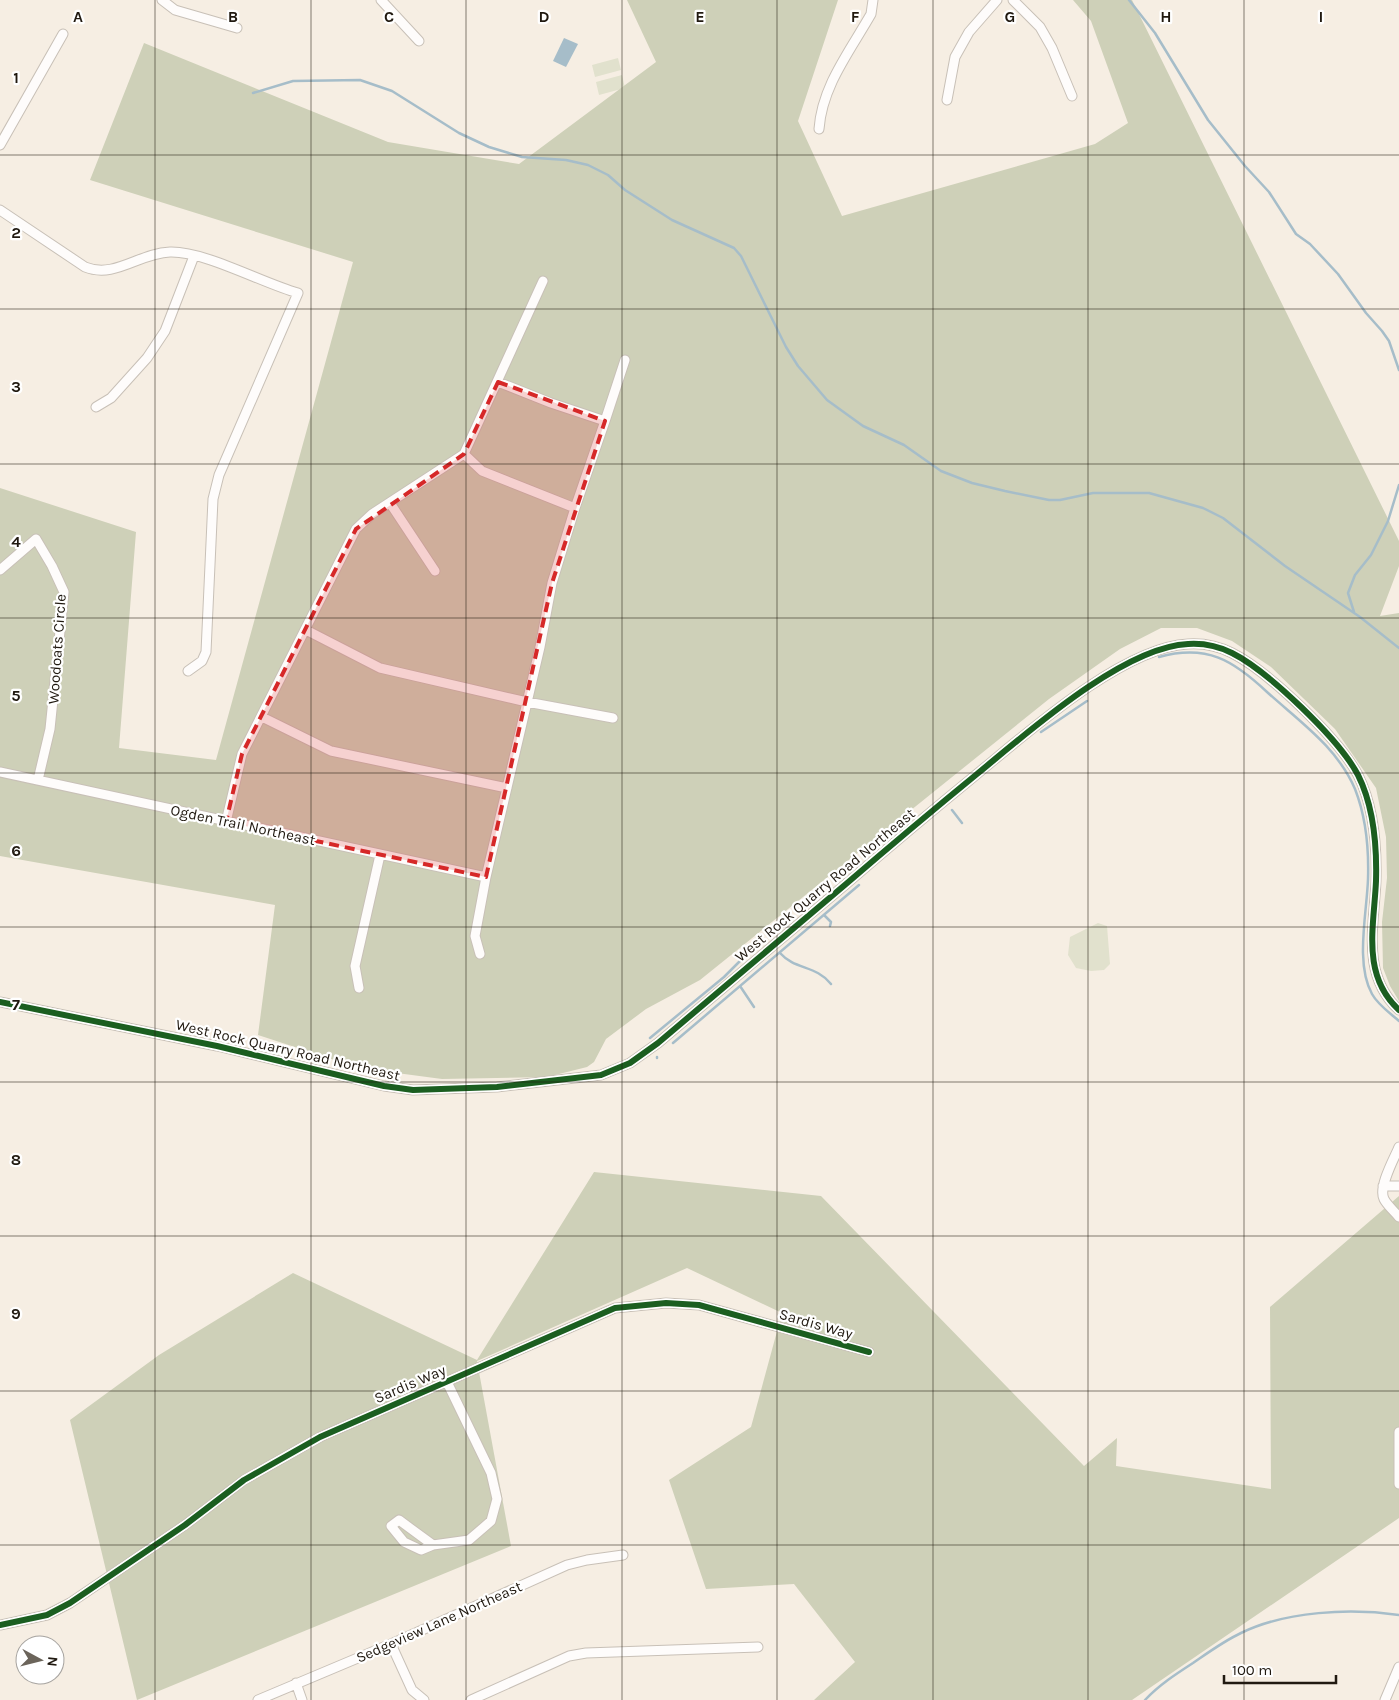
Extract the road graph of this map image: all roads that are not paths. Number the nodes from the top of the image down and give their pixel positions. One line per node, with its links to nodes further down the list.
1 (162, 0): 6 (street)
2 (381, 0): 8 (street)
3 (873, 0): 11 (street)
4 (997, 0): 10 (street)
5 (1013, 0): 9 (street)
6 (237, 28)
7 (64, 34): 12 (street)
8 (419, 41)
9 (1072, 96)
10 (947, 100)
11 (819, 129)
12 (0, 145)
13 (0, 210): 14 (street)
14 (194, 256): 18 (street); 26 (street)
15 (543, 281): 17 (street)
16 (625, 360): 19 (street)
17 (498, 382): 19 (street); 20 (street)
18 (96, 407)
19 (605, 421): 22 (street)
20 (464, 454): 21 (street); 22 (street)
21 (390, 504): 24 (street); 25 (street)
22 (575, 508): 27 (street)
23 (0, 570): 31 (street, Woodoats Circle)
24 (435, 571)
25 (306, 630): 27 (street); 28 (street)
26 (188, 671)
27 (527, 702): 29 (street); 32 (street)
28 (262, 717): 32 (street); 33 (street)
29 (613, 718)
30 (0, 772): 31 (street, Ogden Trail Northeast)
31 (38, 780): 33 (street, Ogden Trail Northeast)
32 (507, 788): 35 (street)
33 (226, 822): 34 (street, Ogden Trail Northeast)
34 (380, 855): 35 (street, Ogden Trail Northeast); 37 (street)
35 (486, 878): 36 (street)
36 (480, 954)
37 (359, 988)
38 (0, 1002): 39 (street, West Rock Quarry Road Northeast)
39 (1399, 1010)
40 (1399, 1147): 41 (street)
41 (1383, 1186): 42 (street); 43 (street)
42 (1399, 1186)
43 (1399, 1217)
44 (869, 1352): 45 (street, Sardis Way)
45 (447, 1382): 48 (street); 50 (street, Sardis Way)
46 (1399, 1432): 47 (street)
47 (1399, 1484)
48 (433, 1545)
49 (623, 1556): 51 (street, Sedgeview Lane Northeast)
50 (0, 1625)
51 (391, 1644): 54 (street, Sedgeview Lane Northeast); 57 (street)
52 (758, 1647): 58 (street)
53 (1399, 1667): 59 (street)
54 (296, 1684): 55 (street, Sedgeview Lane Northeast); 56 (street)
55 (258, 1700)
56 (302, 1700)
57 (424, 1700)
58 (471, 1700)
59 (1385, 1700)

